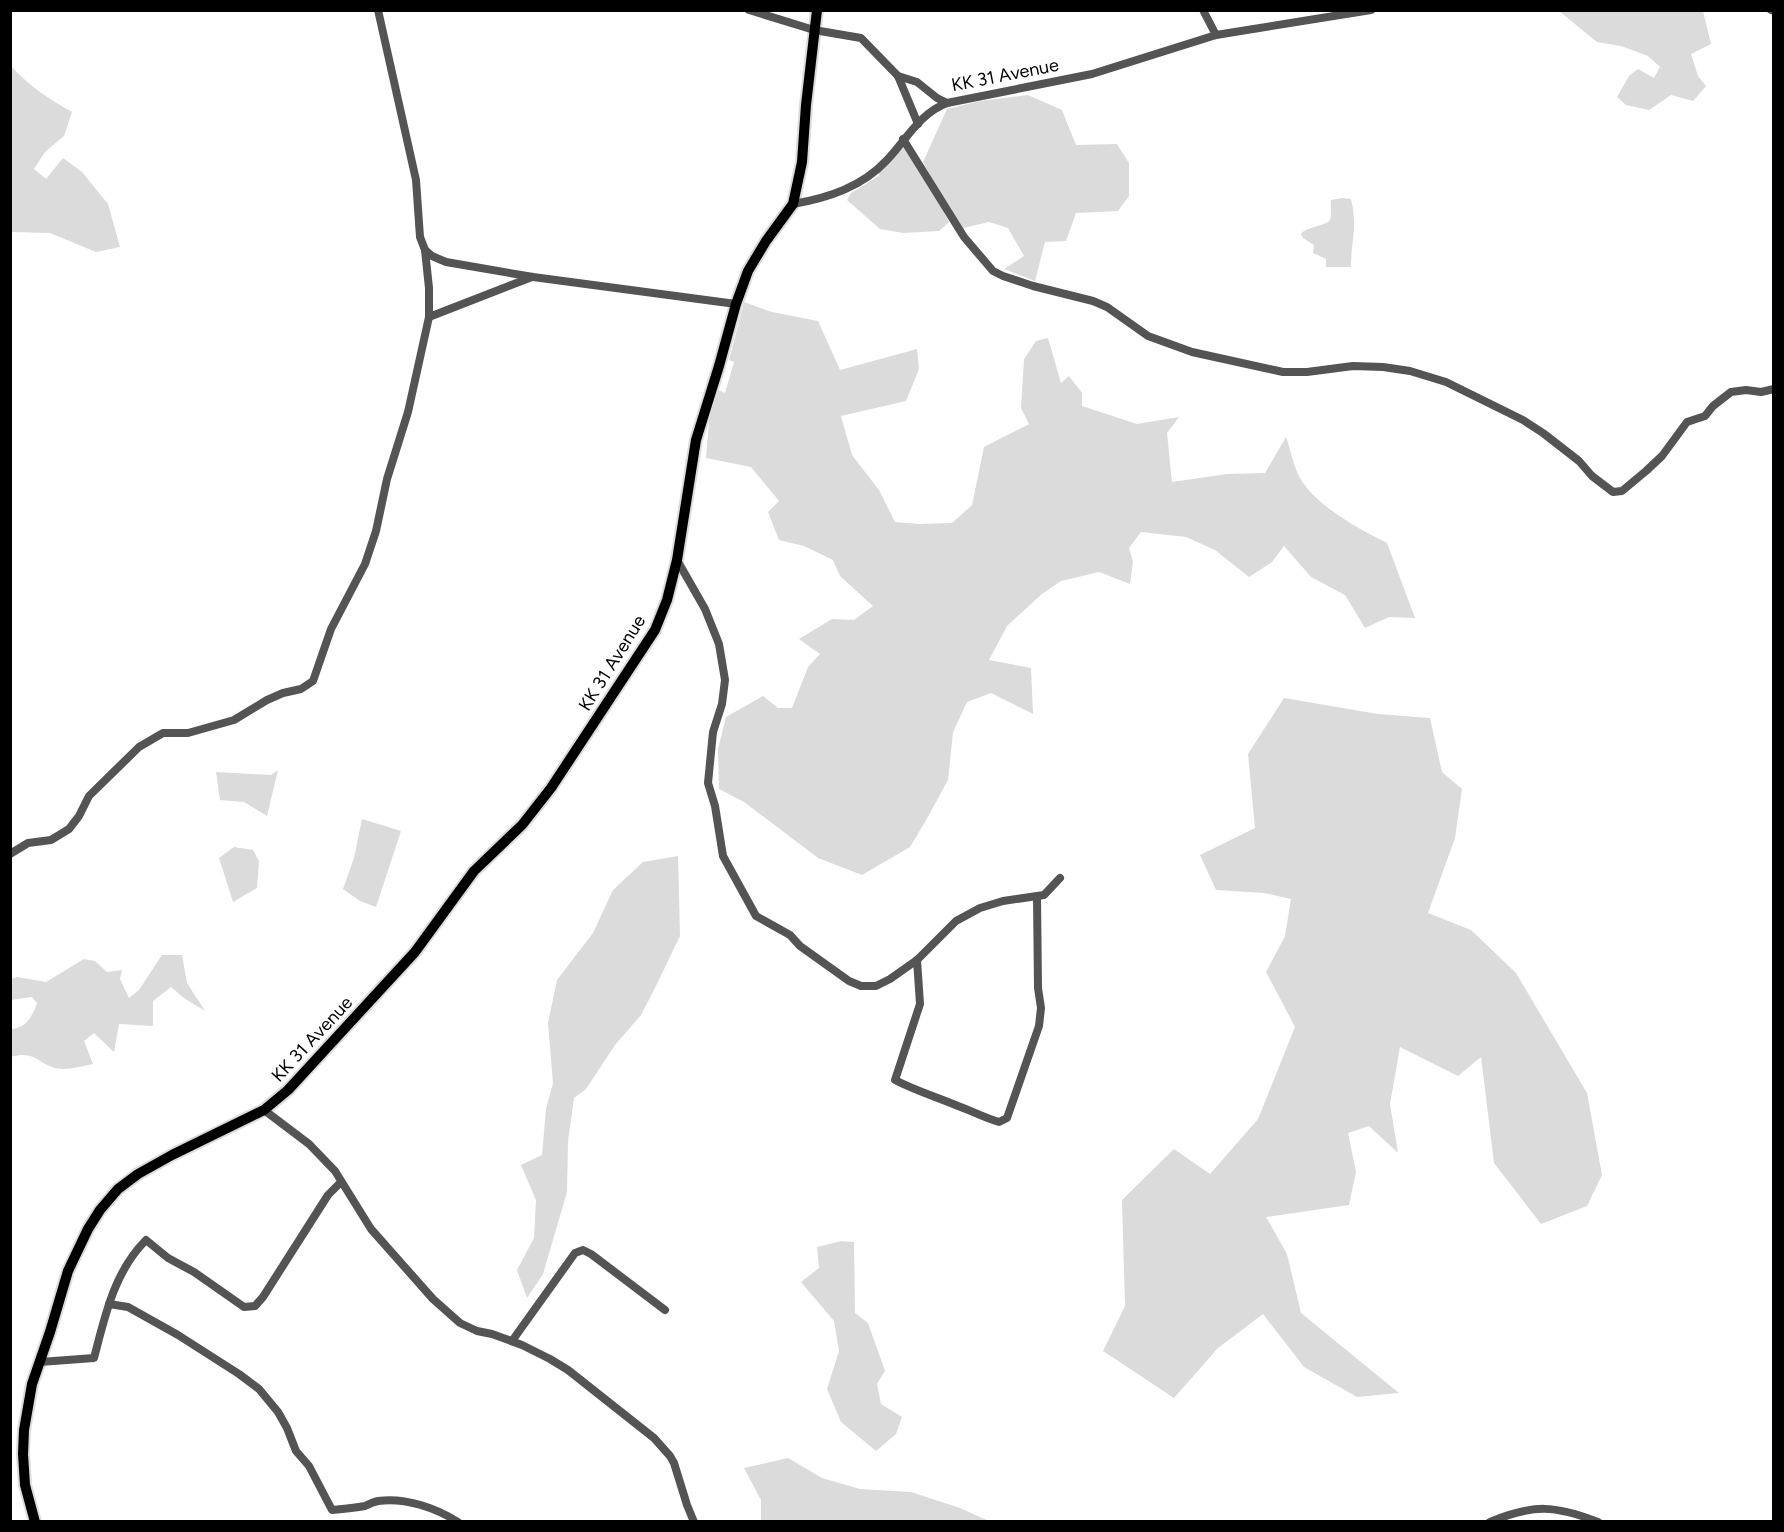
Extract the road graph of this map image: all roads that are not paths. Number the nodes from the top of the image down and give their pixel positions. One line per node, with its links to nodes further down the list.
1 (378, 10): 13 (street)
2 (749, 10): 6 (street)
3 (818, 10): 6 (main road)
4 (1203, 10): 7 (street)
5 (1371, 10): 7 (street, KK 31 Avenue)
6 (814, 30): 8 (street); 12 (main road)
7 (1216, 35): 9 (street, KK 31 Avenue)
8 (898, 76): 9 (street); 10 (street)
9 (947, 103): 10 (street, KK 31 Avenue)
10 (918, 124): 11 (street, KK 31 Avenue)
11 (903, 139): 12 (street, KK 31 Avenue); 17 (street)
12 (793, 204): 15 (main road, KK 31 Avenue)
13 (425, 250): 14 (street); 16 (street)
14 (533, 277): 15 (street); 16 (street)
15 (736, 303): 18 (main road, KK 31 Avenue)
16 (429, 317): 19 (street)
17 (1773, 389)
18 (677, 561): 22 (street); 23 (main road, KK 31 Avenue)
19 (10, 854)
20 (1060, 878): 21 (street)
21 (1037, 897): 22 (street); 22 (street)
22 (917, 960)
23 (264, 1110): 27 (street); 28 (main road, KK 31 Avenue)
24 (339, 1184): 25 (street)
25 (109, 1304): 28 (street); 30 (street)
26 (665, 1310): 27 (street)
27 (512, 1341): 31 (street)
28 (40, 1362): 29 (main road, KK 31 Avenue)
29 (35, 1521)
30 (458, 1521)
31 (694, 1521)
32 (1490, 1521): 33 (street)
33 (1598, 1521)

